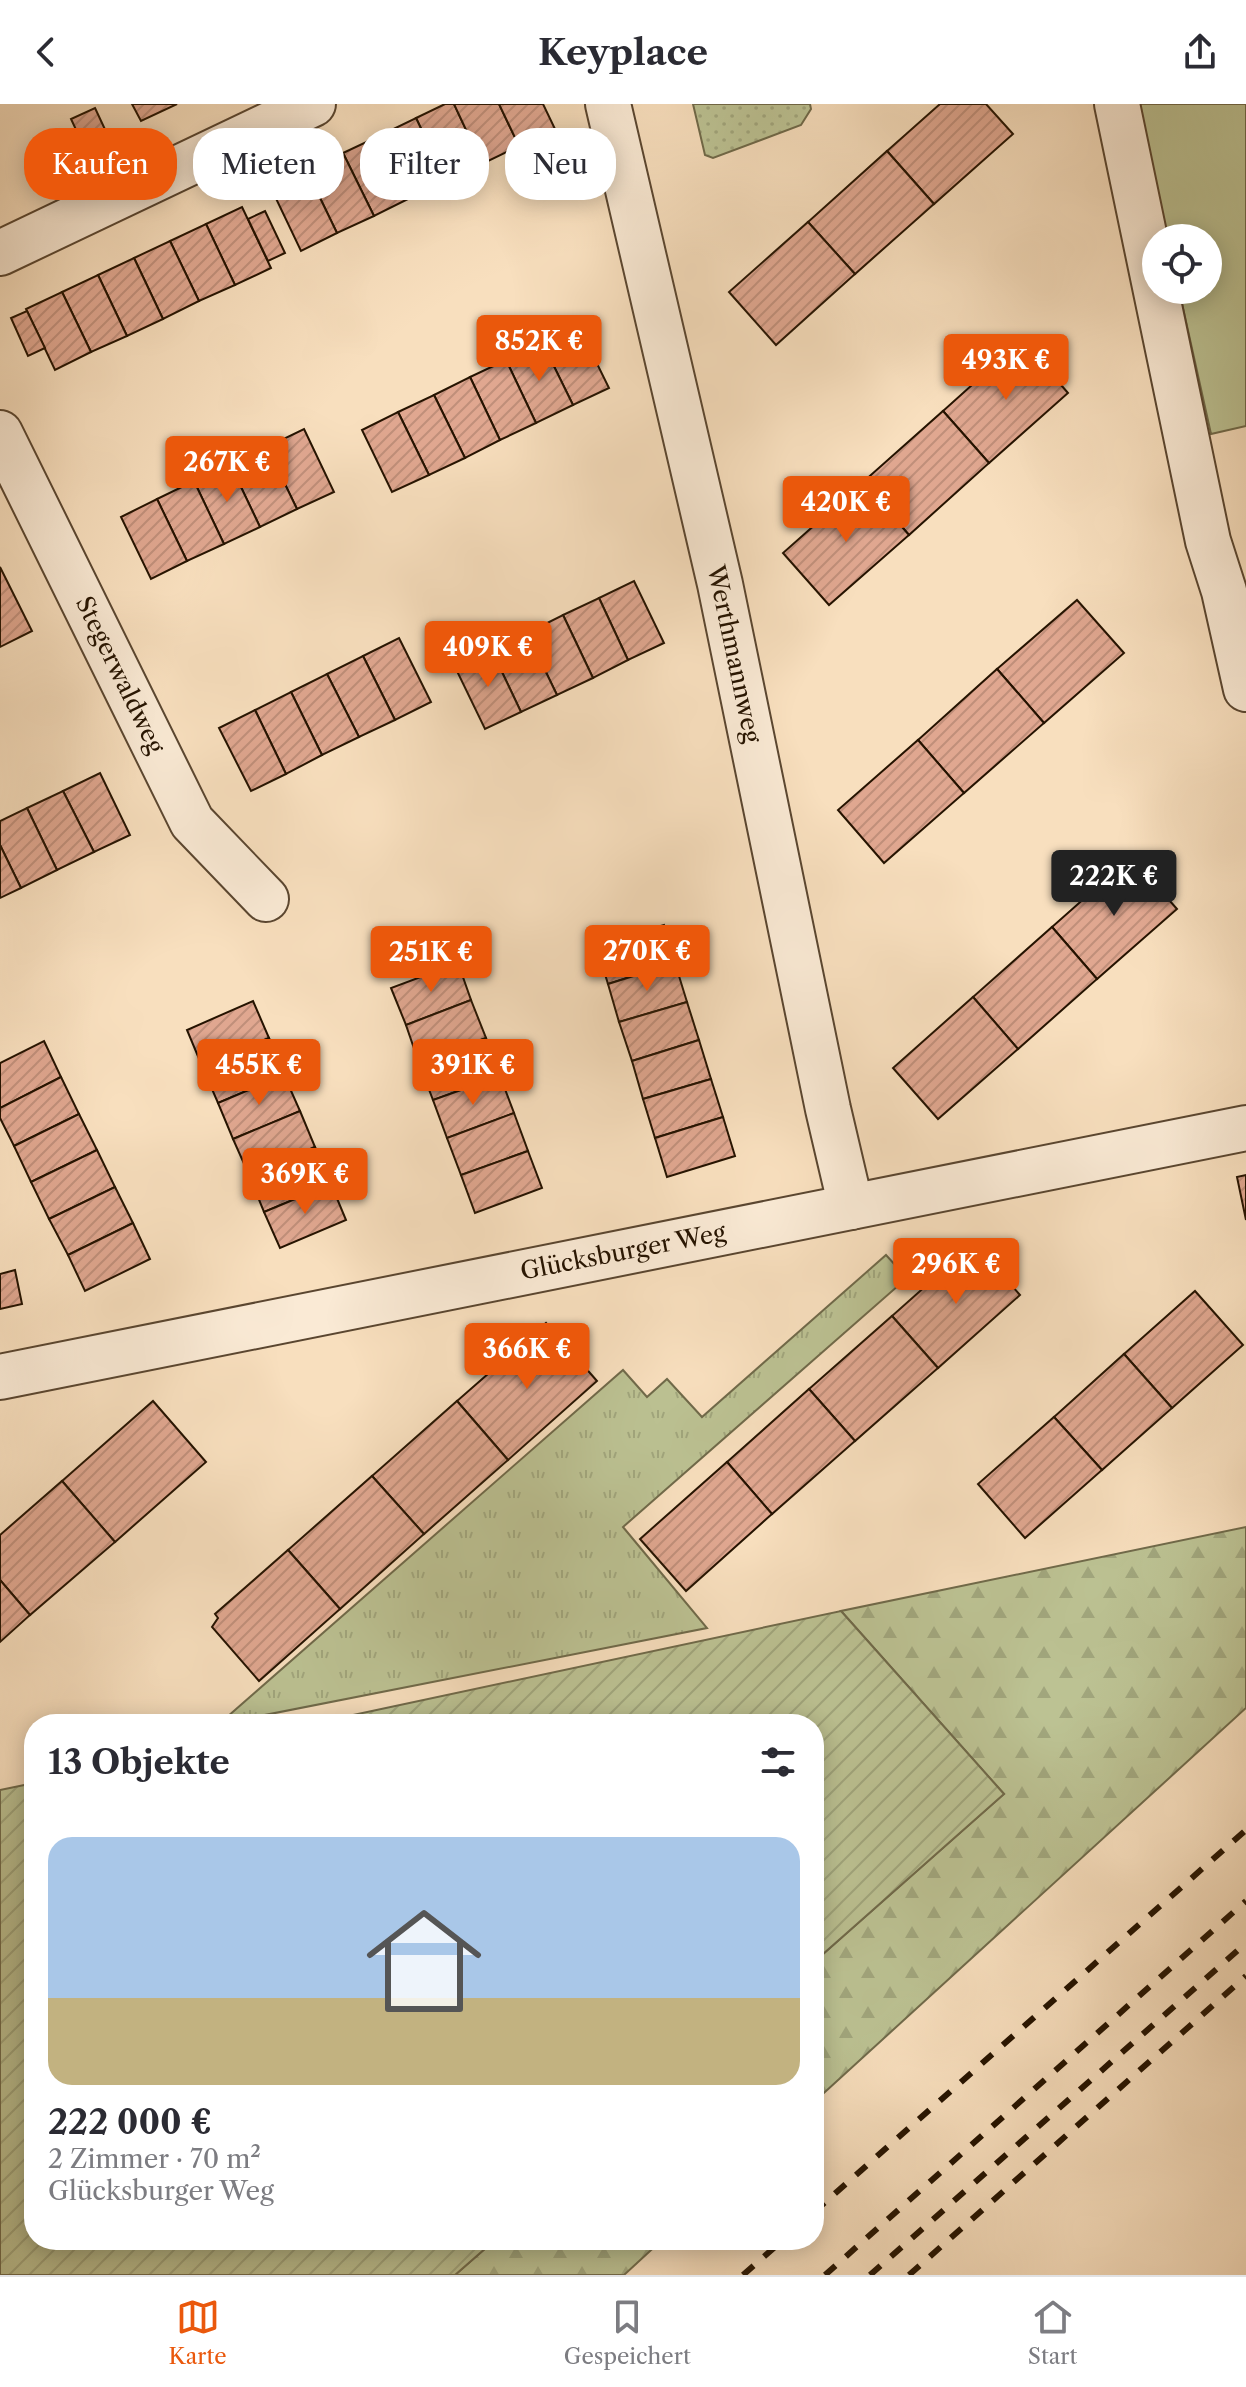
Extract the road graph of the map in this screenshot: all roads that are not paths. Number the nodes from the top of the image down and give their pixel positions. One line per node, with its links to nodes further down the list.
1 (313, 104): 4 (street)
2 (608, 104): 10 (street, Werthmannweg)
3 (1117, 104): 6 (street)
4 (0, 253)
5 (0, 433): 8 (street, Stegerwaldweg)
6 (1235, 588): 7 (street)
7 (1246, 689)
8 (266, 899)
9 (1246, 1128): 10 (street, Glücksburger Weg)
10 (851, 1207): 11 (street, Glücksburger Weg)
11 (0, 1377)

